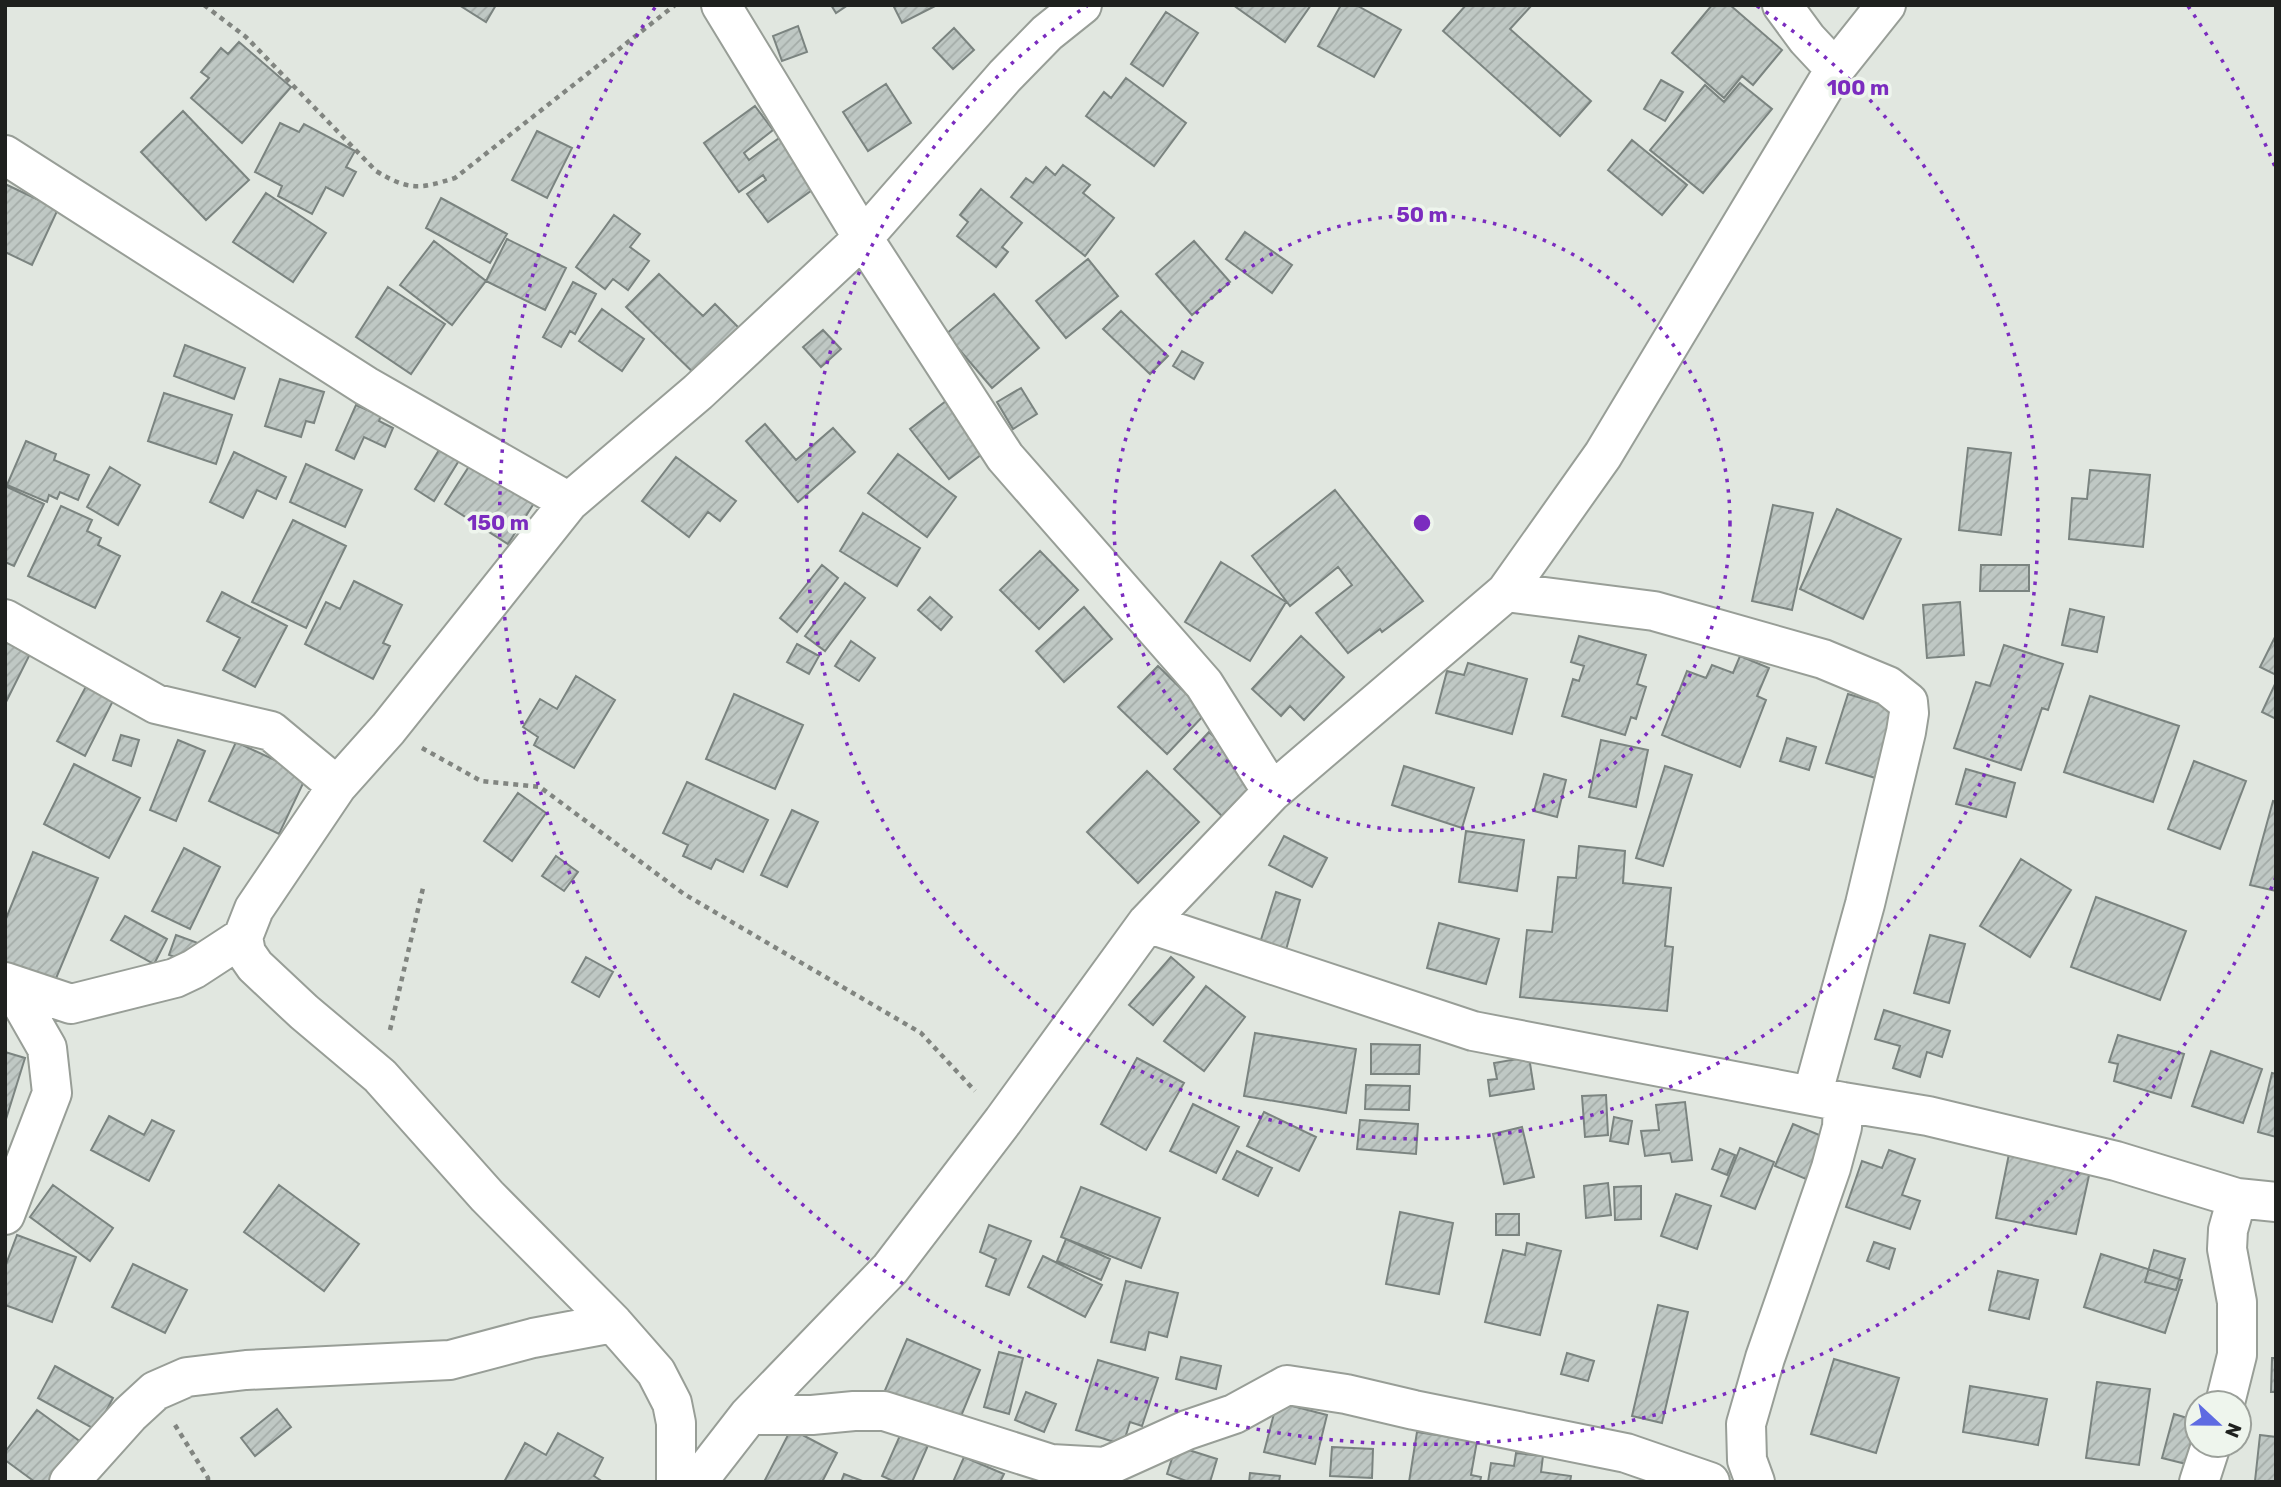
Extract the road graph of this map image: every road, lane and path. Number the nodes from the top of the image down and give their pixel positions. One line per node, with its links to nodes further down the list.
1 (204, 5): 2 (path)
2 (675, 5)
3 (721, 5): 9 (street)
4 (1082, 5): 9 (street)
5 (1782, 5): 7 (street)
6 (1886, 5): 7 (street)
7 (1835, 69): 11 (street)
8 (5, 156): 10 (street)
9 (863, 238): 10 (street); 15 (street)
10 (569, 502): 13 (street)
11 (1506, 592): 15 (street); 21 (street)
12 (5, 619): 14 (street)
13 (387, 729): 14 (street); 22 (path)
14 (337, 786): 18 (street)
15 (1272, 792): 17 (street)
16 (423, 888): 20 (path)
17 (1147, 923): 21 (street); 22 (street)
18 (243, 937): 19 (street); 20 (street)
19 (8, 984): 25 (street)
20 (380, 1076): 26 (street)
21 (1827, 1099): 23 (street); 36 (street)
22 (1003, 1121): 29 (street)
23 (2237, 1198): 24 (street); 27 (street)
24 (2276, 1202)
25 (5, 1214)
26 (613, 1323): 28 (street); 33 (street)
27 (2228, 1389)
28 (155, 1391): 31 (street); 32 (path)
29 (748, 1415): 34 (street); 35 (street)
30 (2206, 1459): 37 (street)
31 (69, 1482)
32 (208, 1482)
33 (676, 1482)
34 (697, 1482)
35 (1710, 1482)
36 (1755, 1482)
37 (2199, 1482)

